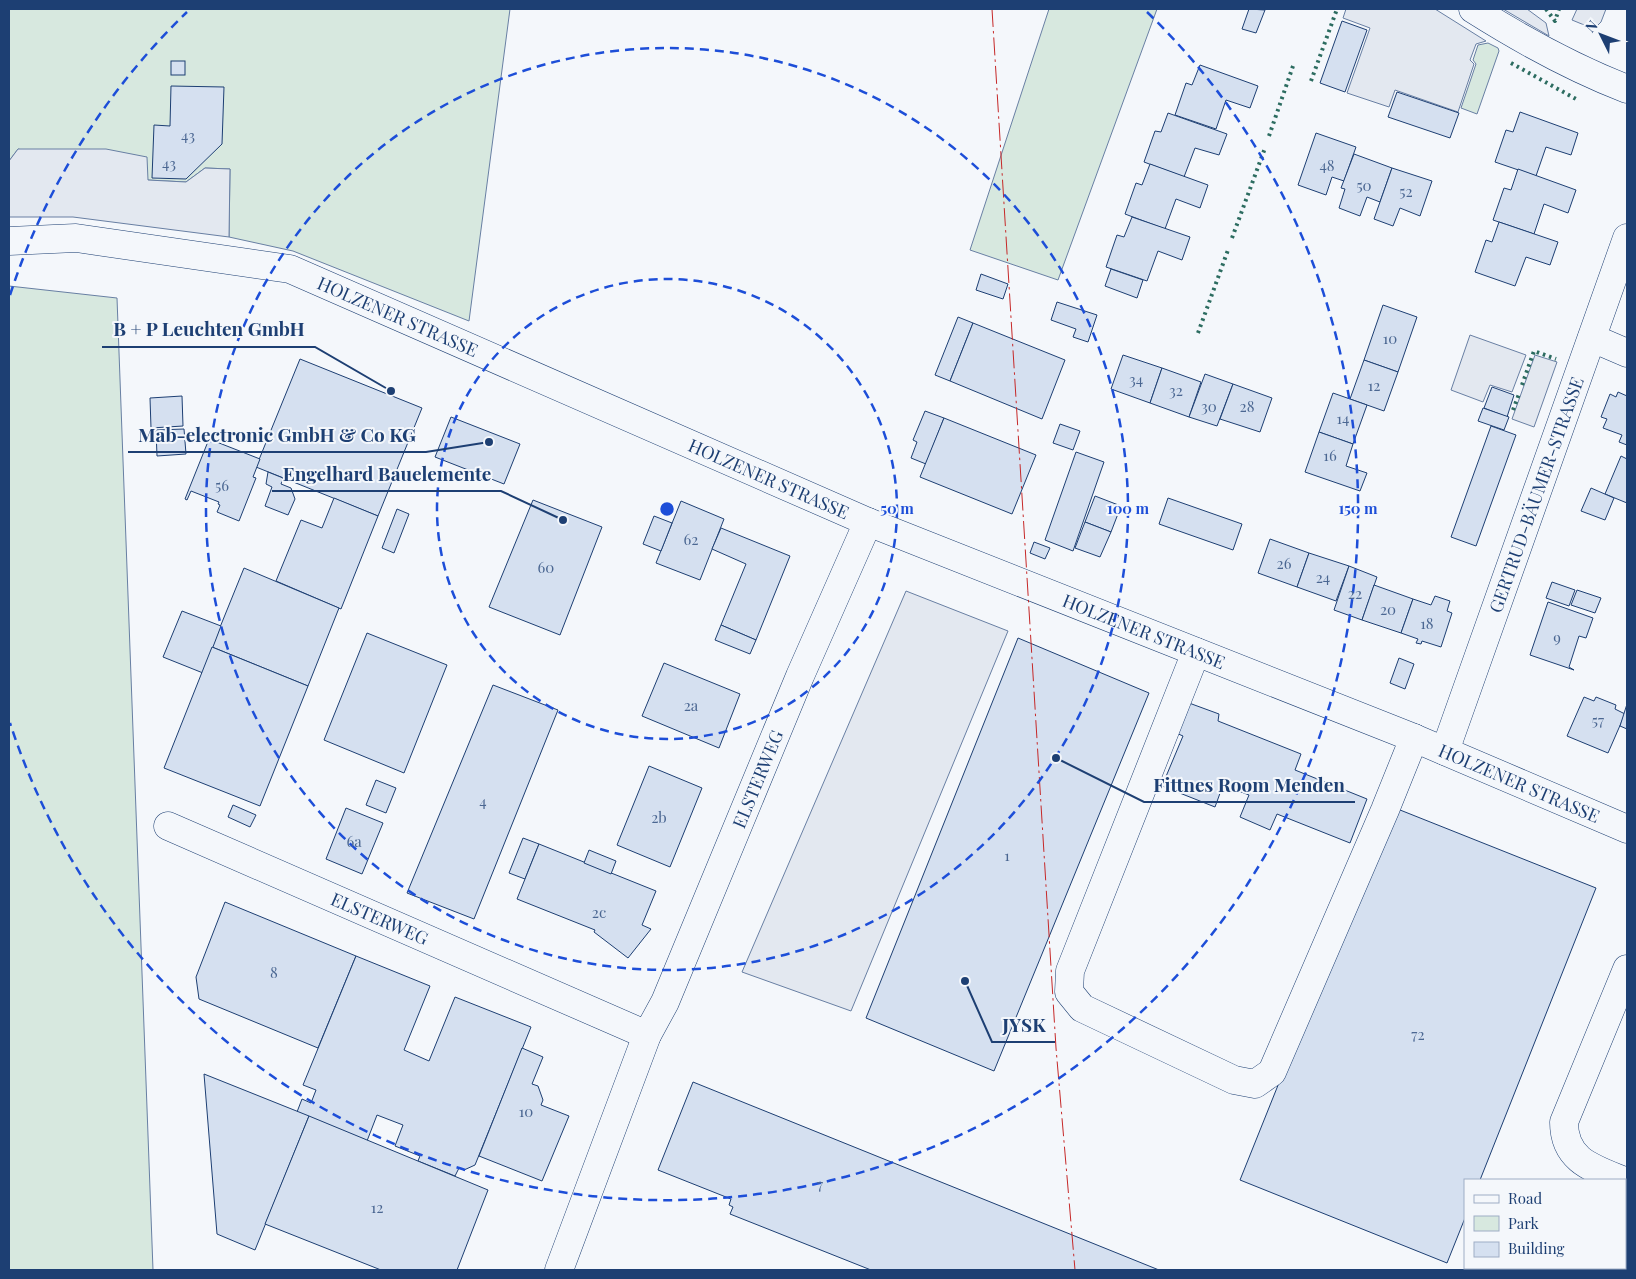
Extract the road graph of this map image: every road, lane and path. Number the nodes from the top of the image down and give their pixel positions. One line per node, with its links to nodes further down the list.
1 (1473, 9): 2 (street)
2 (1627, 89)
3 (1627, 238): 5 (street, GERTRUD-BÄUMER-STRASSE)
4 (9, 241): 7 (street, HOLZENER STRASSE)
5 (1592, 338): 6 (street); 10 (street, GERTRUD-BÄUMER-STRASSE)
6 (1627, 353)
7 (868, 522): 8 (street, HOLZENER STRASSE); 14 (street, ELSTERWEG)
8 (1196, 652): 9 (street, HOLZENER STRASSE); 9 (street)
9 (1414, 738): 10 (street, HOLZENER STRASSE)
10 (1445, 751): 12 (street, HOLZENER STRASSE)
11 (168, 826): 14 (street, ELSTERWEG)
12 (1627, 829)
13 (1627, 969): 15 (street)
14 (647, 1035): 16 (street, ELSTERWEG)
15 (1620, 1179)
16 (560, 1270)

